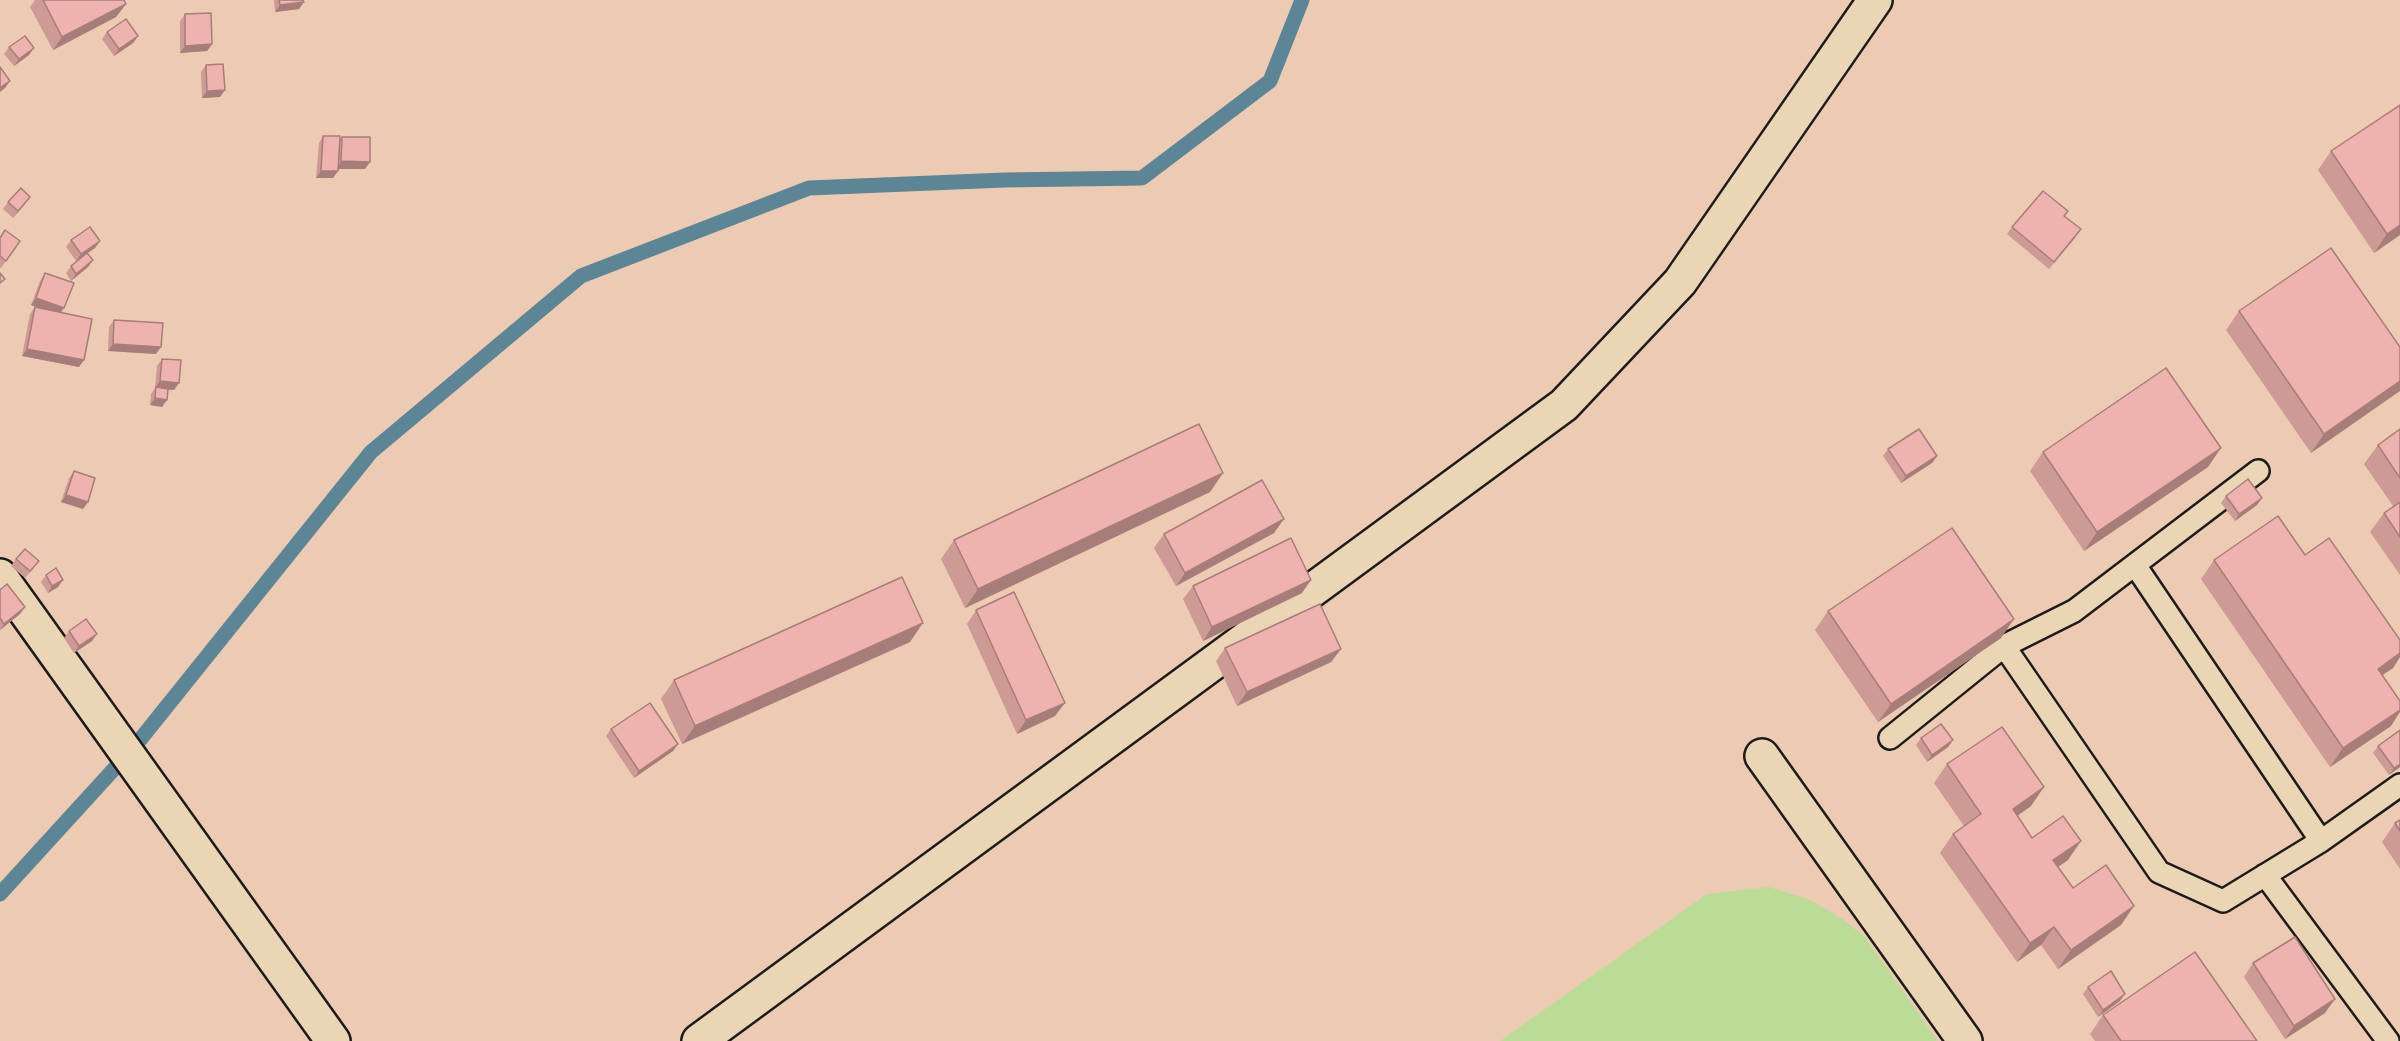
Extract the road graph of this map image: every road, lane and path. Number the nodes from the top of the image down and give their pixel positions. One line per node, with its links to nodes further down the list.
1 (1875, 0): 12 (street)
2 (2258, 471): 3 (lane)
3 (2135, 565): 5 (lane); 9 (lane)
4 (0, 576): 11 (street)
5 (2004, 646): 6 (lane); 10 (lane)
6 (1890, 738)
7 (1762, 756): 13 (street)
8 (2400, 785): 9 (lane)
9 (2321, 841): 10 (lane)
10 (2265, 875): 14 (lane)
11 (333, 1041)
12 (699, 1041)
13 (1965, 1041)
14 (2388, 1041)

